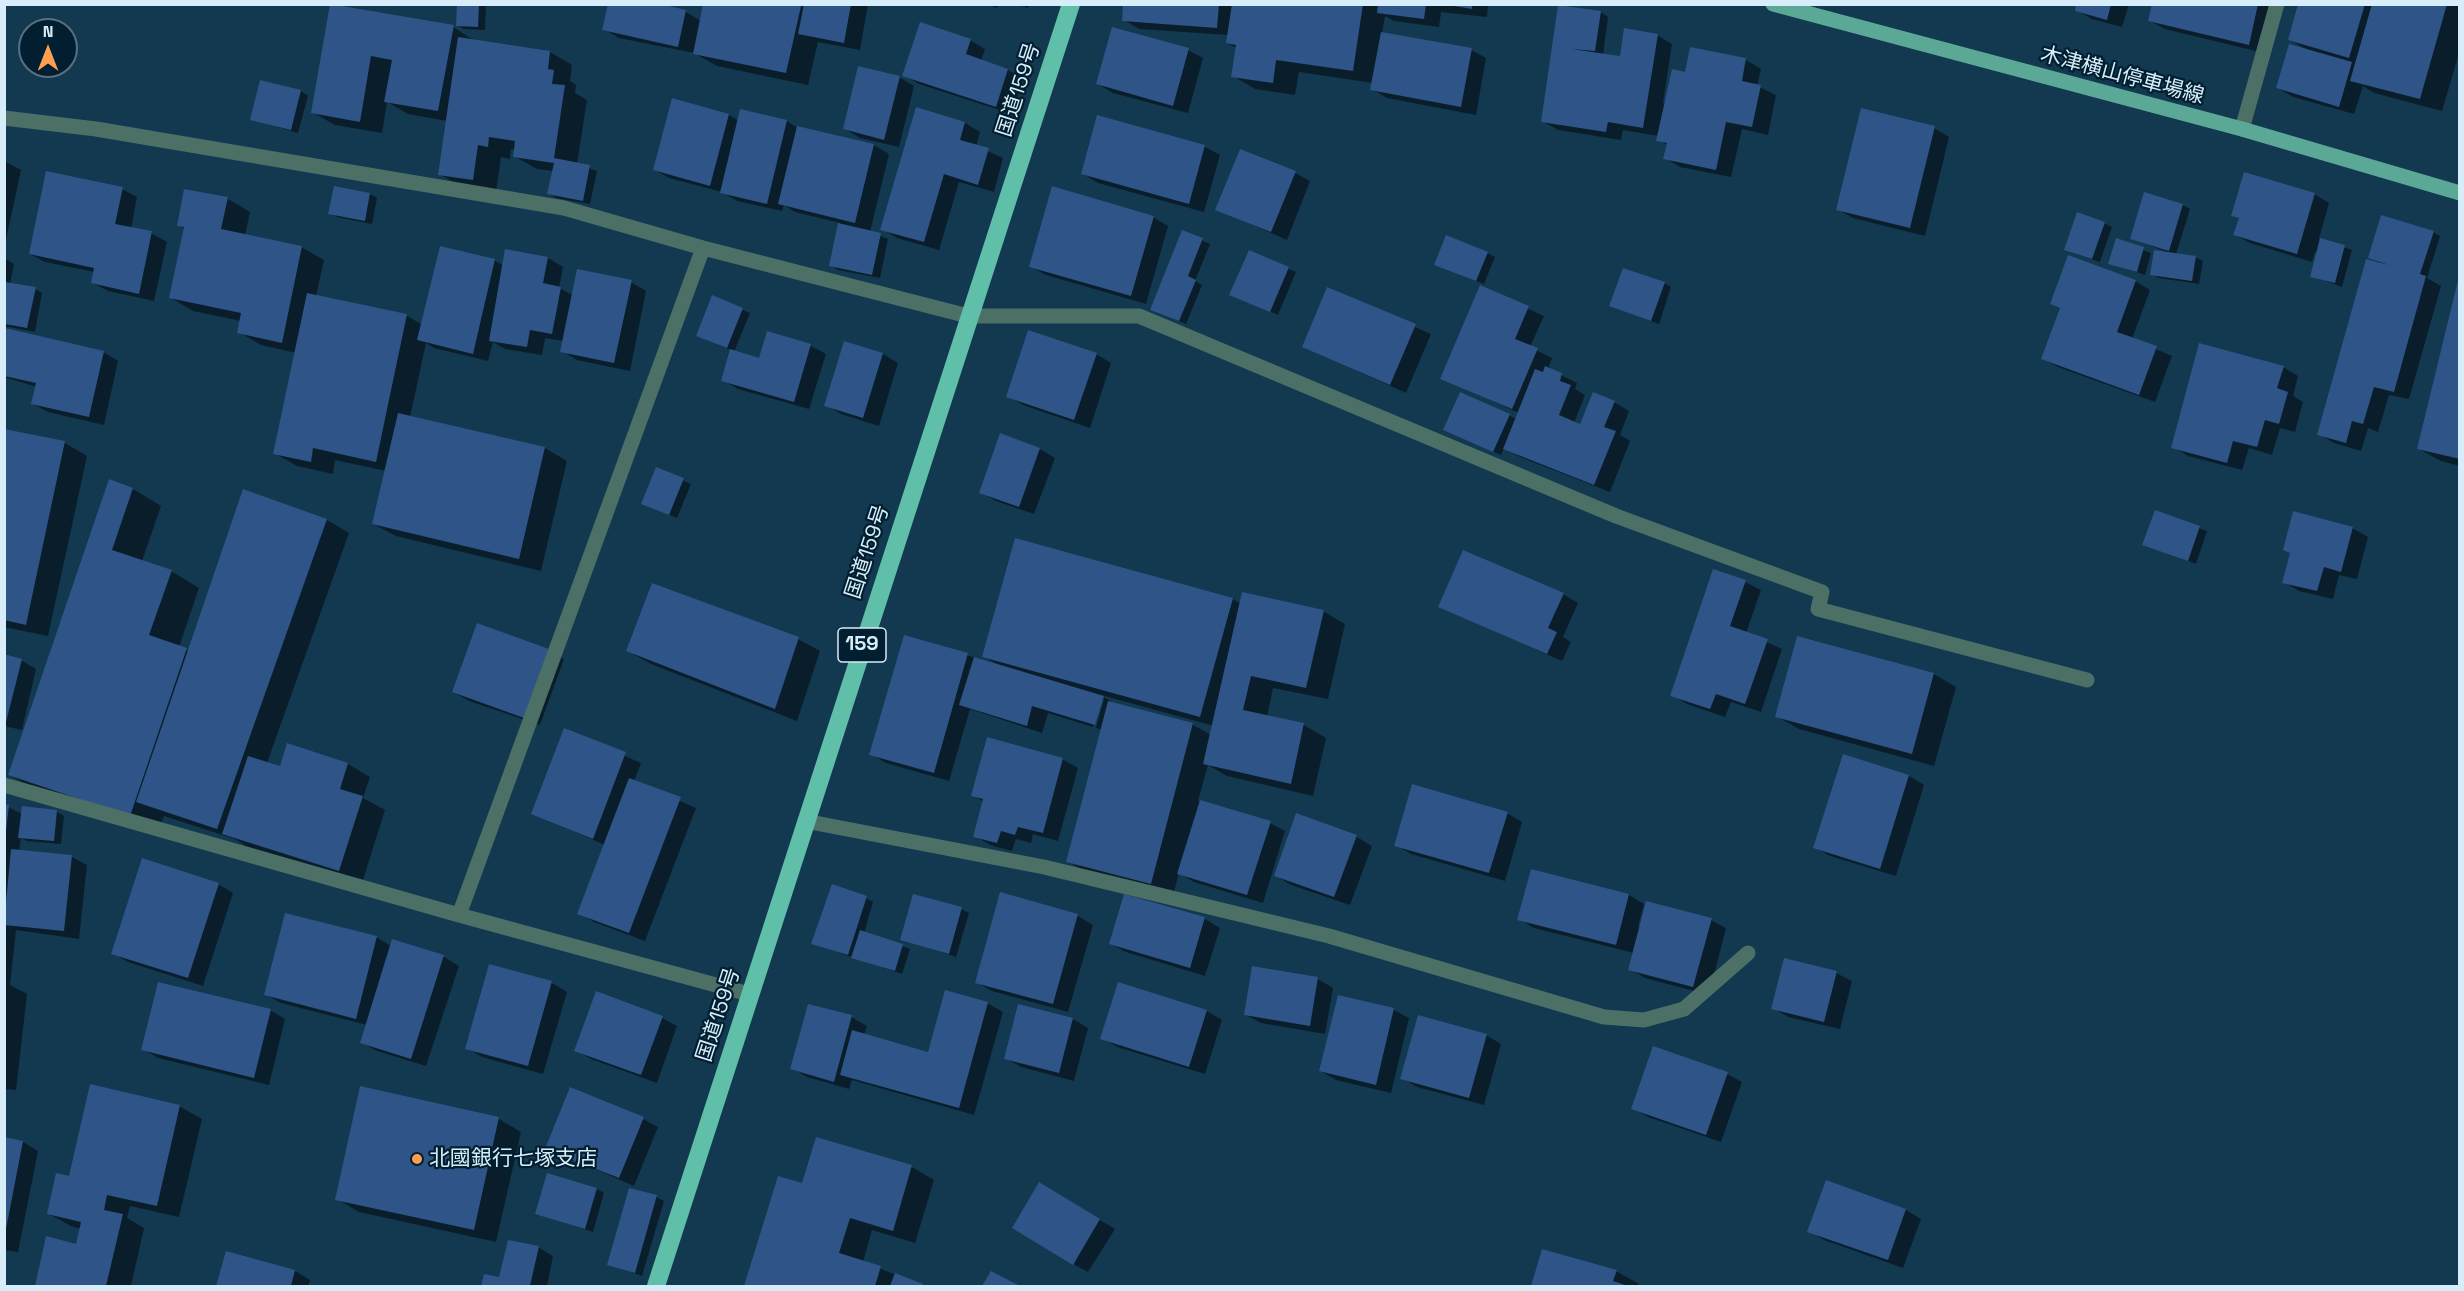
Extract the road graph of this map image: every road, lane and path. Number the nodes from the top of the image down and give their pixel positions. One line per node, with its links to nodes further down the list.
1 (1071, 4): 8 (highway, 国道159号 / 159)
2 (1773, 4): 5 (main road, 木津横山停車場線)
3 (2277, 4): 5 (street)
4 (4, 118): 7 (street)
5 (2242, 129): 6 (main road, 木津横山停車場線)
6 (2460, 193)
7 (703, 248): 8 (street); 12 (street)
8 (968, 316): 9 (street); 11 (highway, 国道159号 / 159)
9 (2087, 680)
10 (4, 785): 12 (street)
11 (805, 821): 13 (street); 14 (highway, 国道159号 / 159)
12 (459, 915): 14 (street)
13 (1748, 953)
14 (749, 994): 15 (highway, 国道159号 / 159)
15 (656, 1287)

